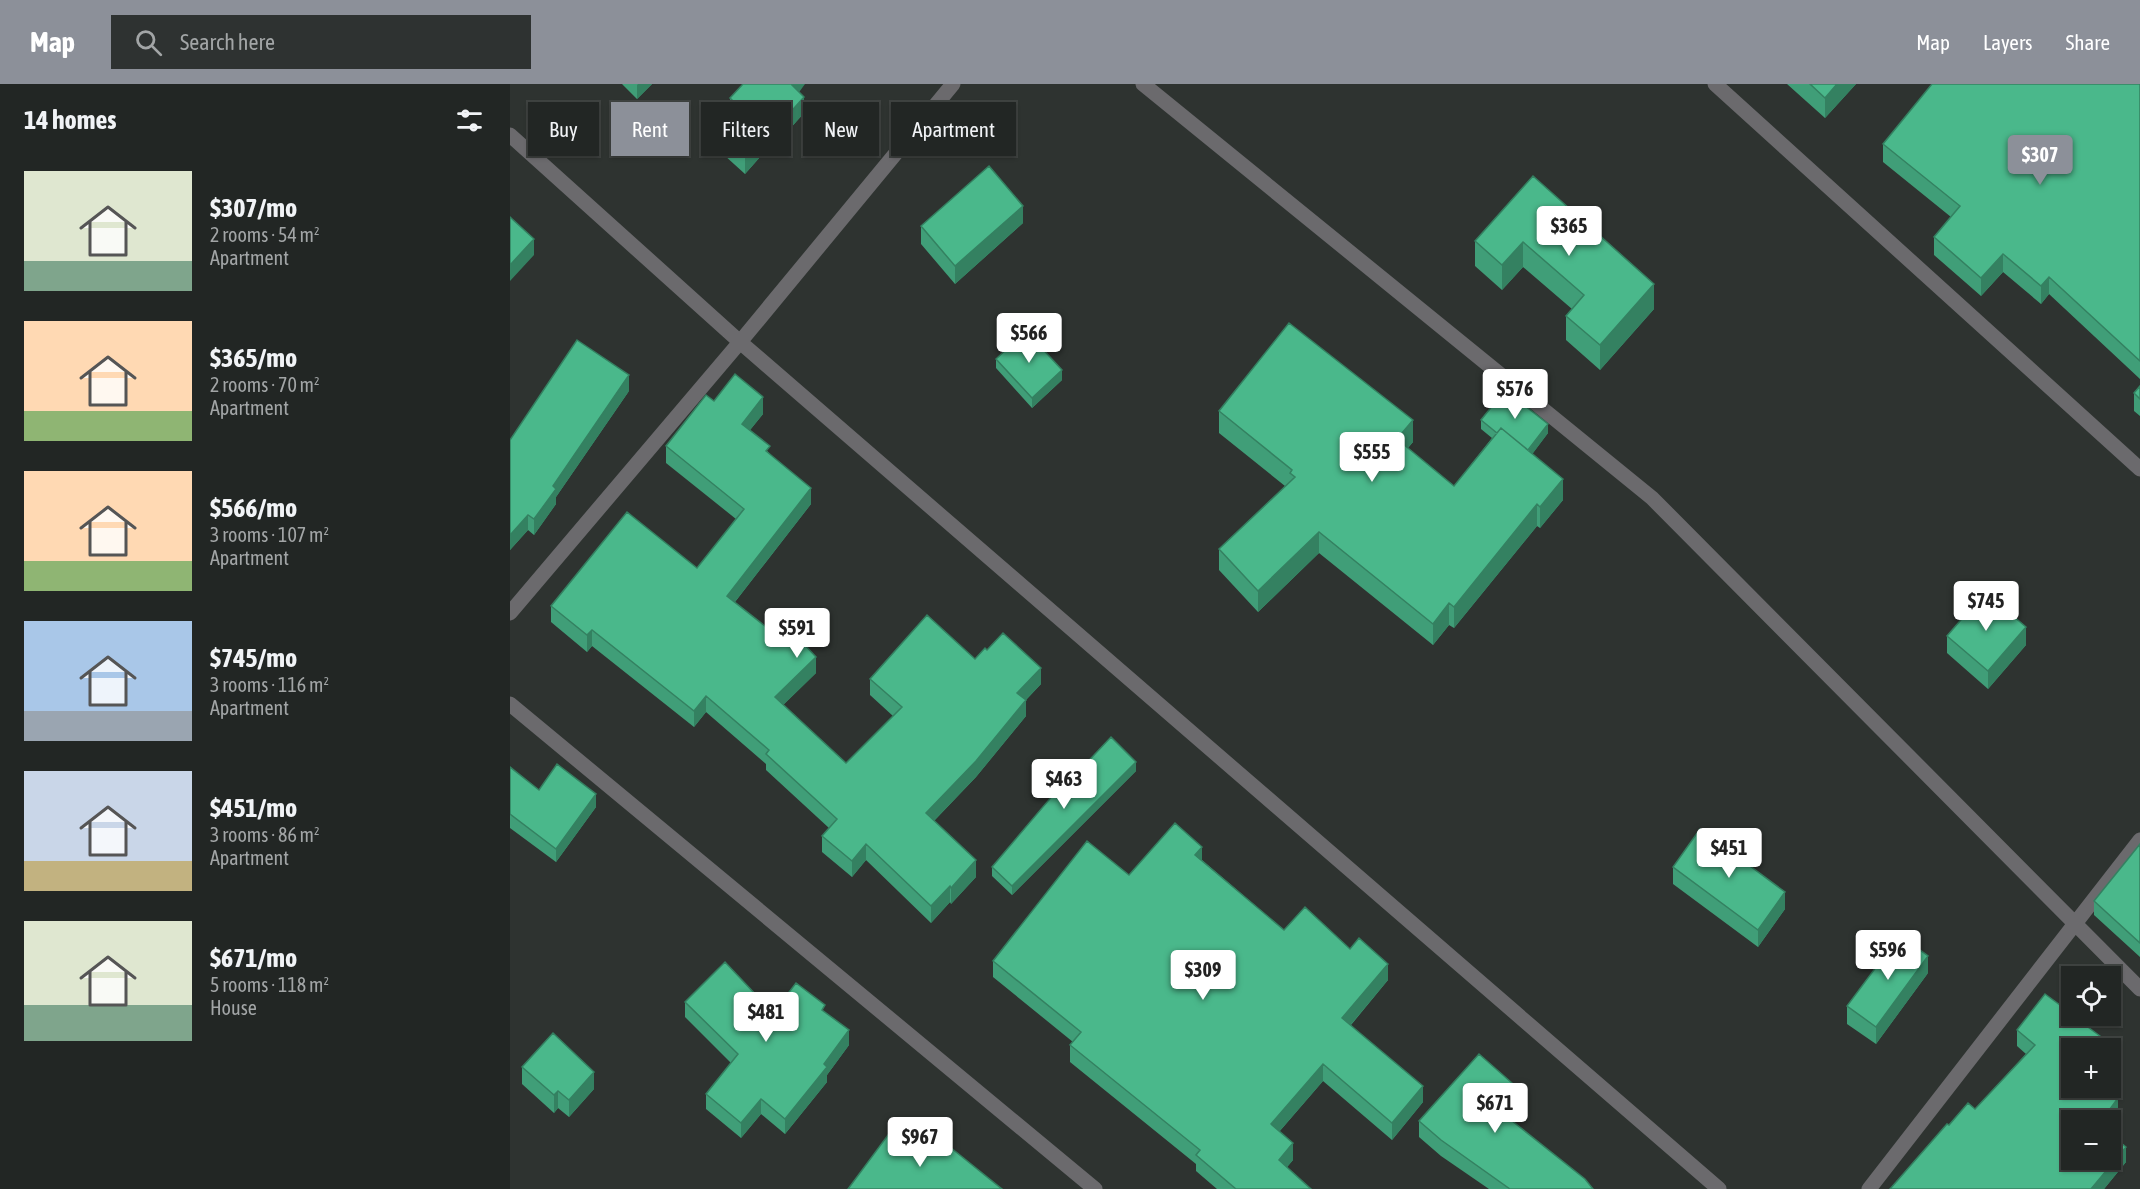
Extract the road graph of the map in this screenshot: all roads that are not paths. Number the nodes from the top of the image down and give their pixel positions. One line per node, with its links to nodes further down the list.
1 (953, 84): 5 (street)
2 (1143, 84): 10 (street)
3 (1715, 84): 6 (street)
4 (510, 135): 5 (street)
5 (740, 342): 7 (street); 13 (street)
6 (2140, 469)
7 (510, 613)
8 (510, 704): 12 (street)
9 (2140, 840): 10 (street)
10 (2074, 925): 11 (street); 14 (street)
11 (2140, 989)
12 (1095, 1189)
13 (1719, 1189)
14 (1869, 1189)

